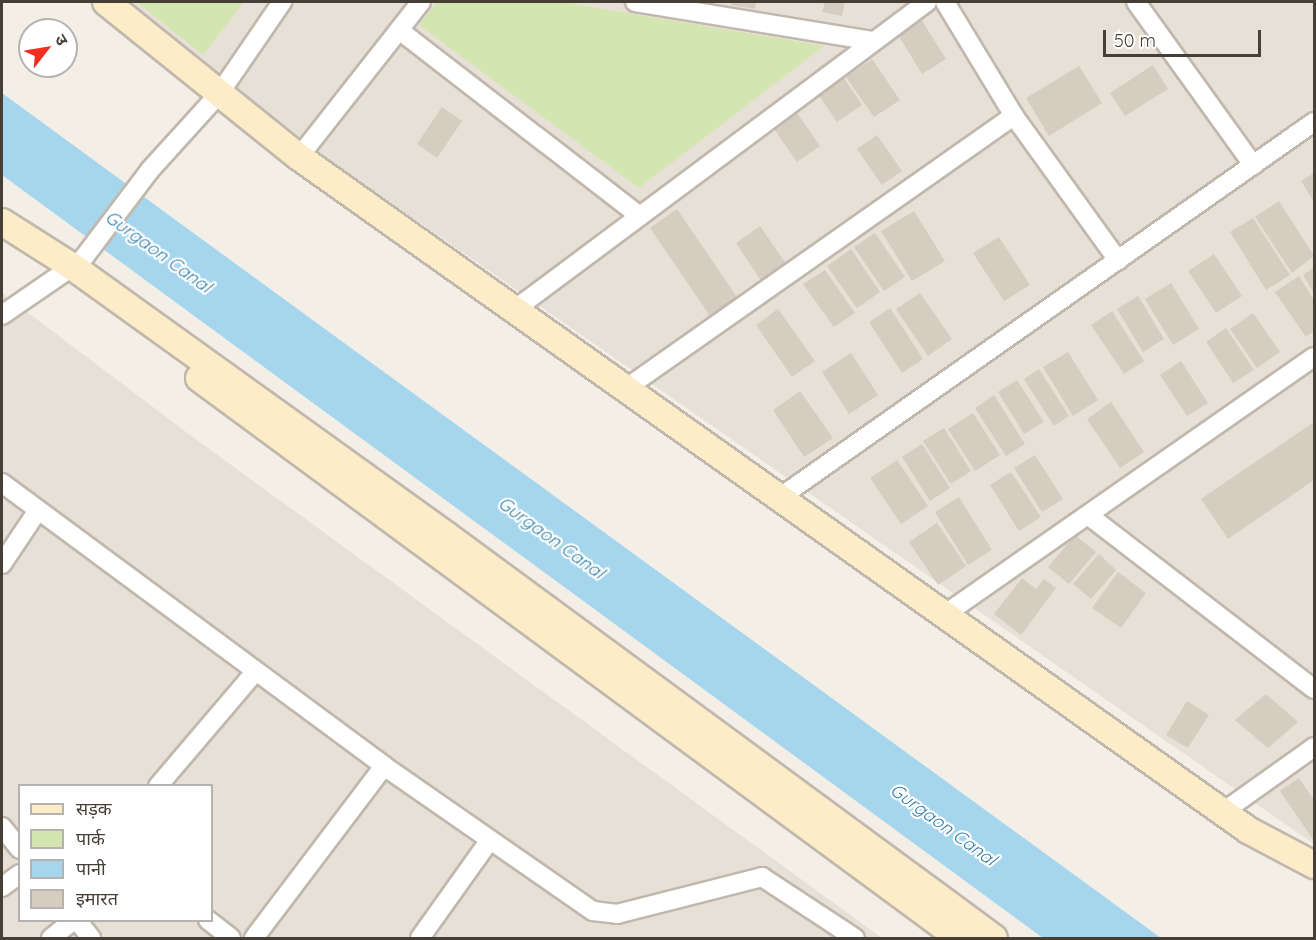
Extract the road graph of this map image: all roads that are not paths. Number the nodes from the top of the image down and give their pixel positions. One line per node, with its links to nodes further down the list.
1 (106, 2): 10 (main road)
2 (282, 2): 10 (street)
3 (421, 2): 8 (street)
4 (635, 2): 9 (street)
5 (927, 2): 9 (street)
6 (945, 2): 11 (street)
7 (1136, 2): 14 (street)
8 (399, 30): 13 (street); 15 (street)
9 (874, 41): 15 (street)
10 (219, 94): 13 (main road); 19 (street)
11 (1014, 116): 18 (street); 23 (street)
12 (1314, 122): 14 (street)
13 (299, 157): 20 (main road)
14 (1253, 165): 18 (street)
15 (640, 216): 20 (street)
16 (2, 222): 19 (main road)
17 (2, 243): 19 (main road)
18 (1118, 260): 25 (street)
19 (73, 266): 21 (street); 51 (main road); 52 (main road)
20 (514, 310): 23 (main road)
21 (2, 315)
22 (1314, 357): 27 (street)
23 (625, 389): 25 (main road)
24 (2, 483): 26 (street)
25 (779, 498): 29 (main road)
26 (38, 510): 28 (street); 30 (street)
27 (1088, 515): 29 (street); 31 (street)
28 (2, 564)
29 (944, 615): 35 (main road)
30 (255, 672): 33 (street); 34 (street)
31 (1314, 689)
32 (1314, 747): 35 (street)
33 (384, 766): 37 (street); 48 (street)
34 (160, 784)
35 (1223, 812): 39 (main road)
36 (2, 827): 38 (street)
37 (490, 840): 49 (street); 50 (street)
38 (18, 847)
39 (1314, 865)
40 (18, 875): 41 (street)
41 (2, 887)
42 (75, 922): 45 (street)
43 (77, 922): 46 (street)
44 (209, 922): 47 (street)
45 (51, 939)
46 (91, 939)
47 (231, 939)
48 (254, 939)
49 (420, 939)
50 (855, 939)
51 (960, 939)
52 (994, 939)

